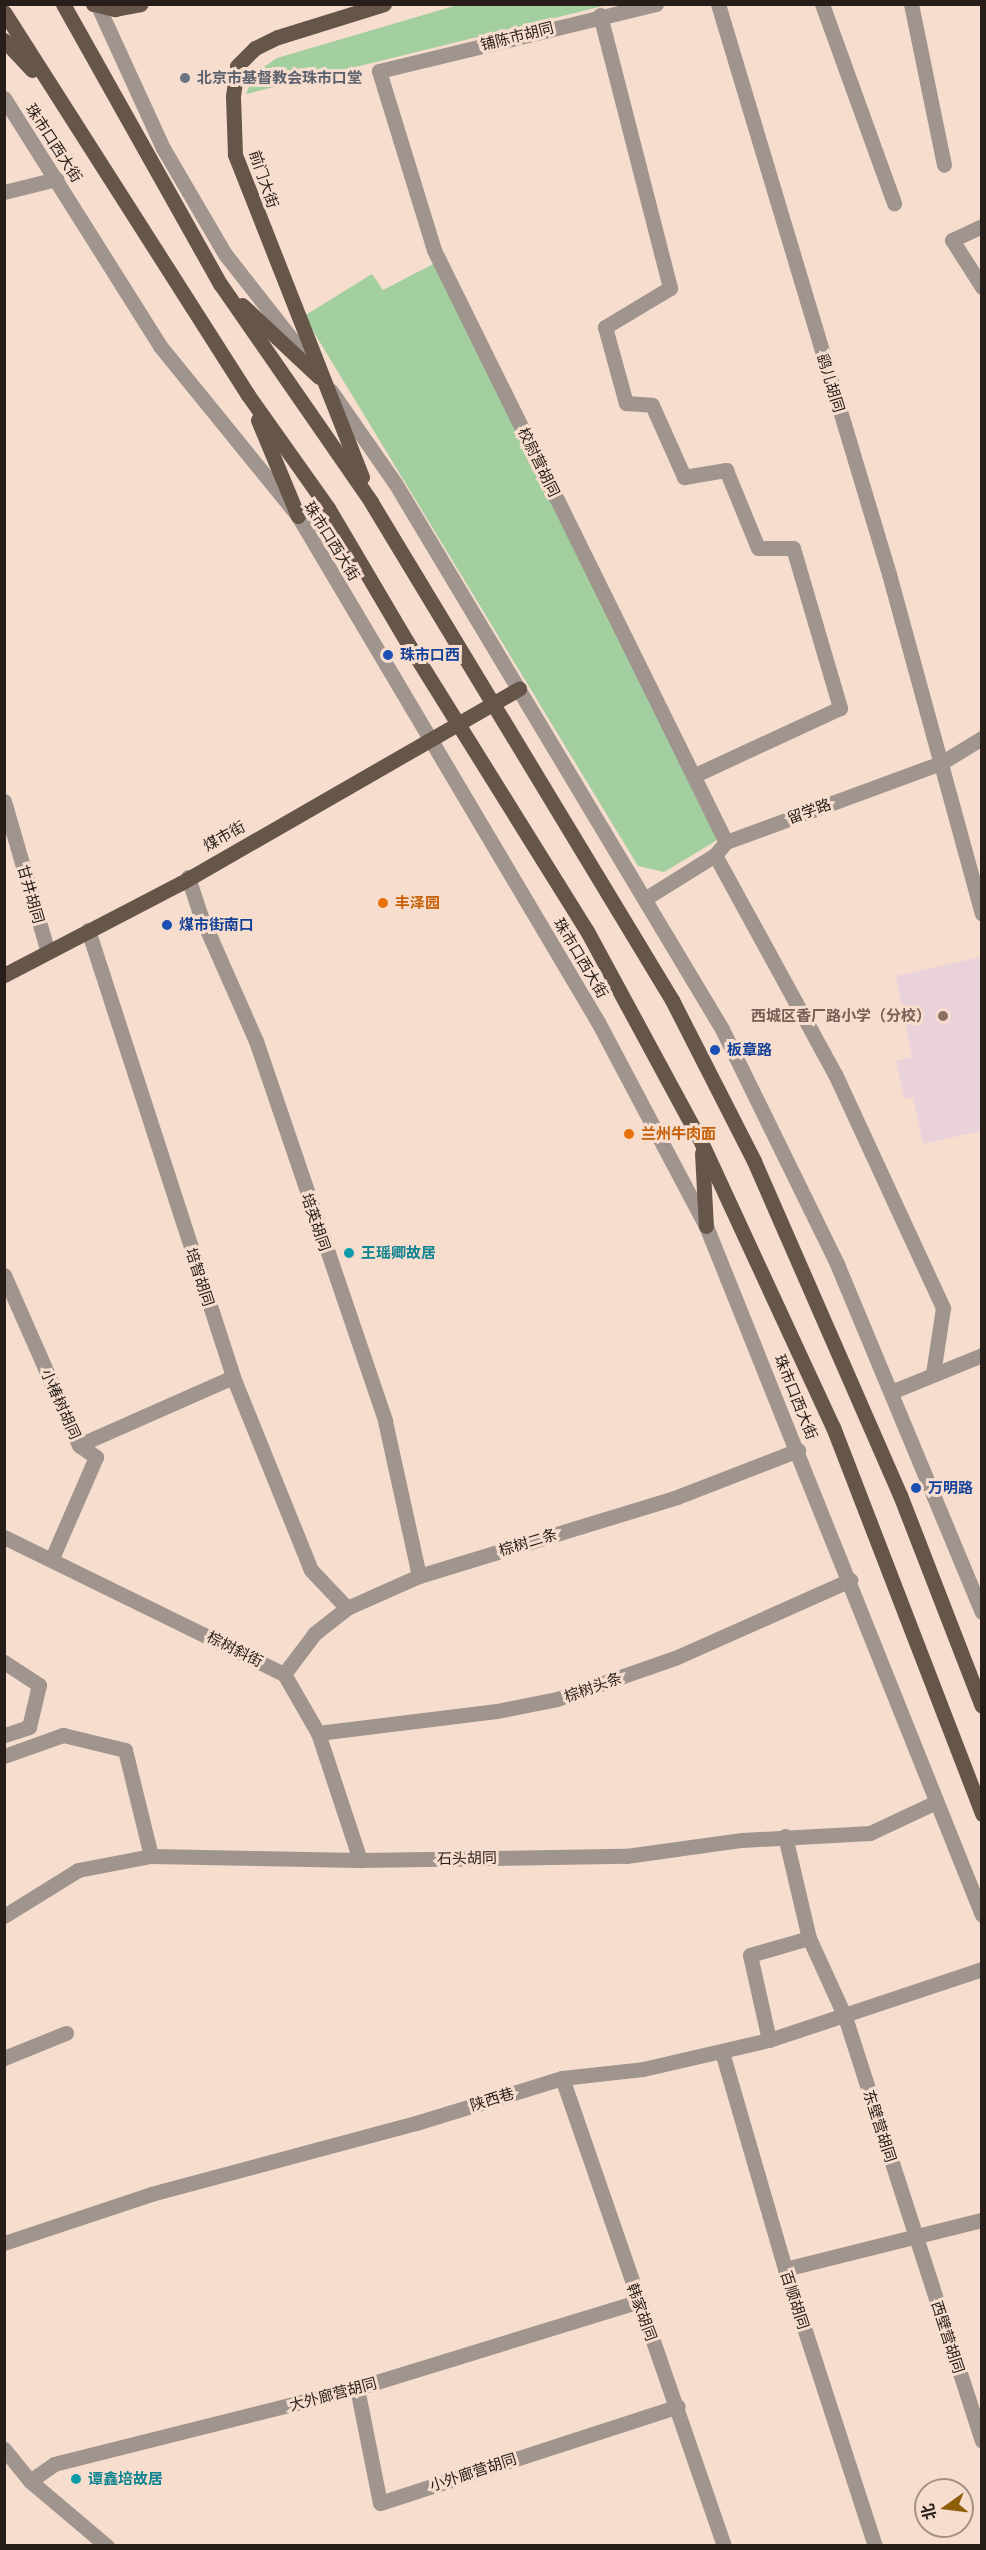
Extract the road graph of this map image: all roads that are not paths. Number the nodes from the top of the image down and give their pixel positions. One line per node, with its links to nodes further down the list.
1 (63, 4): 20 (main road)
2 (141, 4): 8 (main road)
3 (384, 4): 22 (main road, 前门大街)
4 (656, 4): 10 (street, 铺陈市胡同)
5 (718, 4): 31 (street, 鹞儿胡同)
6 (822, 4): 18 (street)
7 (911, 4): 15 (street)
8 (97, 6): 22 (street)
9 (4, 12): 13 (main road)
10 (600, 15): 12 (street, 铺陈市胡同); 32 (street)
11 (4, 40): 13 (main road)
12 (378, 71): 32 (street, 校尉营胡同)
13 (53, 91): 23 (main road, 珠市口西大街)
14 (4, 98): 16 (street, 珠市口西大街)
15 (944, 165)
16 (56, 179): 17 (street); 25 (street, 珠市口西大街)
17 (4, 192)
18 (894, 203)
19 (981, 226): 21 (street)
20 (221, 285): 22 (main road); 24 (main road)
21 (981, 287)
22 (324, 381): 24 (main road); 26 (street)
23 (248, 395): 25 (main road); 28 (main road, 珠市口西大街)
24 (371, 502): 27 (main road)
25 (298, 516): 30 (street, 珠市口西大街)
26 (519, 689): 27 (main road, 煤市街); 37 (street)
27 (493, 704): 28 (main road, 煤市街); 59 (main road)
28 (459, 724): 30 (main road, 煤市街); 42 (main road, 珠市口西大街)
29 (981, 738): 31 (street, 留学路)
30 (430, 740): 36 (main road, 煤市街); 43 (street, 珠市口西大街)
31 (941, 763): 34 (street, 留学路); 38 (street, 鹞儿胡同)
32 (695, 775): 34 (street, 校尉营胡同)
33 (4, 801): 40 (street, 甘井胡同)
34 (726, 842): 35 (street)
35 (716, 855): 37 (street); 46 (street)
36 (188, 877): 39 (main road, 煤市街); 53 (street, 培英胡同)
37 (646, 898): 48 (street)
38 (981, 913)
39 (88, 930): 40 (main road, 煤市街); 47 (street, 培智胡同)
40 (48, 952): 41 (main road, 煤市街)
41 (4, 975)
42 (702, 1144): 43 (main road); 64 (main road, 珠市口西大街)
43 (706, 1226): 50 (street, 珠市口西大街)
44 (4, 1275): 49 (street, 小椿树胡同)
45 (981, 1355): 46 (street)
46 (933, 1373): 48 (street)
47 (233, 1377): 49 (street); 55 (street, 培智胡同)
48 (891, 1392): 56 (street)
49 (79, 1445): 52 (street, 小椿树胡同)
50 (798, 1450): 53 (street, 棕树二条); 54 (street, 珠市口西大街)
51 (4, 1537): 52 (street, 棕树斜街)
52 (52, 1558): 58 (street, 棕树斜街)
53 (419, 1576): 55 (street, 棕树二条)
54 (850, 1580): 60 (street, 棕树头条); 63 (street, 珠市口西大街)
55 (347, 1608): 58 (street, 棕树二条)
56 (981, 1612)
57 (4, 1662): 61 (street)
58 (284, 1674): 60 (street)
59 (981, 1706)
60 (318, 1733): 67 (street)
61 (4, 1735)
62 (4, 1756): 66 (street)
63 (936, 1802): 65 (street, 石头胡同); 68 (street, 珠市口西大街)
64 (981, 1814)
65 (785, 1836): 67 (street, 石头胡同); 70 (street, 东壁营胡同)
66 (151, 1856): 67 (street, 石头胡同); 69 (street, 石头胡同)
67 (360, 1860)
68 (981, 1915)
69 (4, 1916)
70 (809, 1938): 72 (street, 东壁营胡同); 74 (street)
71 (981, 1969): 72 (street, 陕西巷)
72 (844, 2017): 74 (street, 陕西巷); 79 (street, 东壁营胡同)
73 (66, 2033): 76 (street)
74 (769, 2040): 75 (street, 陕西巷)
75 (722, 2052): 77 (street, 陕西巷); 81 (street, 百顺胡同)
76 (4, 2058)
77 (562, 2078): 80 (street, 陕西巷); 82 (street, 韩家胡同)
78 (981, 2220): 79 (street)
79 (915, 2235): 81 (street); 85 (street, 西壁营胡同)
80 (4, 2243)
81 (785, 2269): 90 (street, 百顺胡同)
82 (637, 2302): 83 (street, 大外廊营胡同); 84 (street, 韩家胡同)
83 (357, 2388): 84 (street, 小外廊营胡同); 87 (street, 大外廊营胡同)
84 (678, 2406): 89 (street, 韩家胡同)
85 (981, 2440)
86 (8, 2461): 87 (street)
87 (30, 2481): 88 (street)
88 (107, 2546)
89 (724, 2546)
90 (875, 2546)

